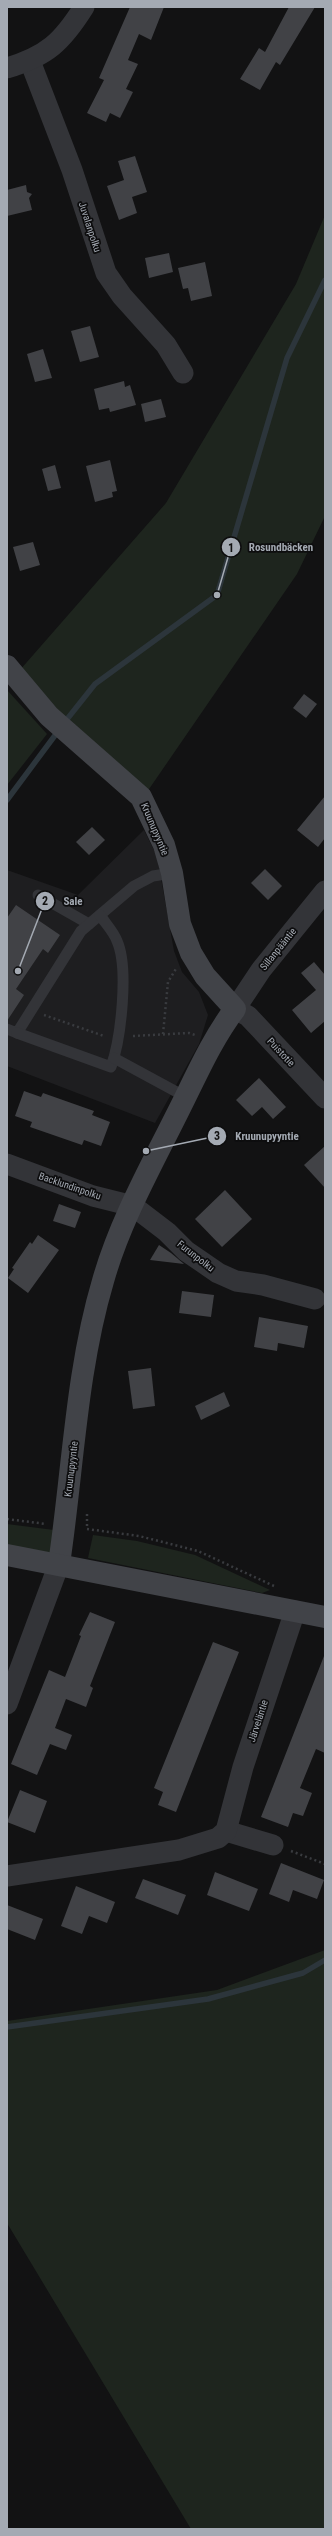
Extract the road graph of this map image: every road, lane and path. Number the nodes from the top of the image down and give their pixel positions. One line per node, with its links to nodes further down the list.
1 (84, 7): 2 (street)
2 (30, 61): 3 (street); 4 (street, Juvalanpolku)
3 (7, 68)
4 (183, 373)
5 (7, 666): 6 (street, Kruunupyyntie)
6 (172, 873): 9 (lane); 11 (street, Kruunupyyntie)
7 (325, 891): 12 (street, Sillanpääntie)
8 (38, 895): 10 (lane)
9 (100, 915): 10 (lane); 15 (lane)
10 (89, 924): 13 (lane)
11 (191, 953): 12 (street, Kruunupyyntie); 14 (path)
12 (235, 1009): 16 (street, Kruunupyyntie); 17 (street, Puistotie)
13 (12, 1031): 15 (lane)
14 (163, 1034)
15 (114, 1058): 16 (lane)
16 (186, 1097): 19 (street, Kruunupyyntie)
17 (325, 1098)
18 (7, 1164): 19 (street, Backlundinpolku)
19 (133, 1206): 20 (street, Furunpolku); 22 (street, Kruunupyyntie)
20 (315, 1299)
21 (7, 1518): 22 (path)
22 (65, 1526): 24 (street, Kruunupyyntie); 25 (path)
23 (7, 1555): 24 (street)
24 (59, 1564): 26 (street); 28 (street)
25 (276, 1587)
26 (295, 1611): 27 (street); 29 (street, Järveläntie)
27 (325, 1617)
28 (7, 1704)
29 (226, 1831): 30 (street); 32 (street)
30 (273, 1845): 31 (path)
31 (325, 1864)
32 (7, 1876)

